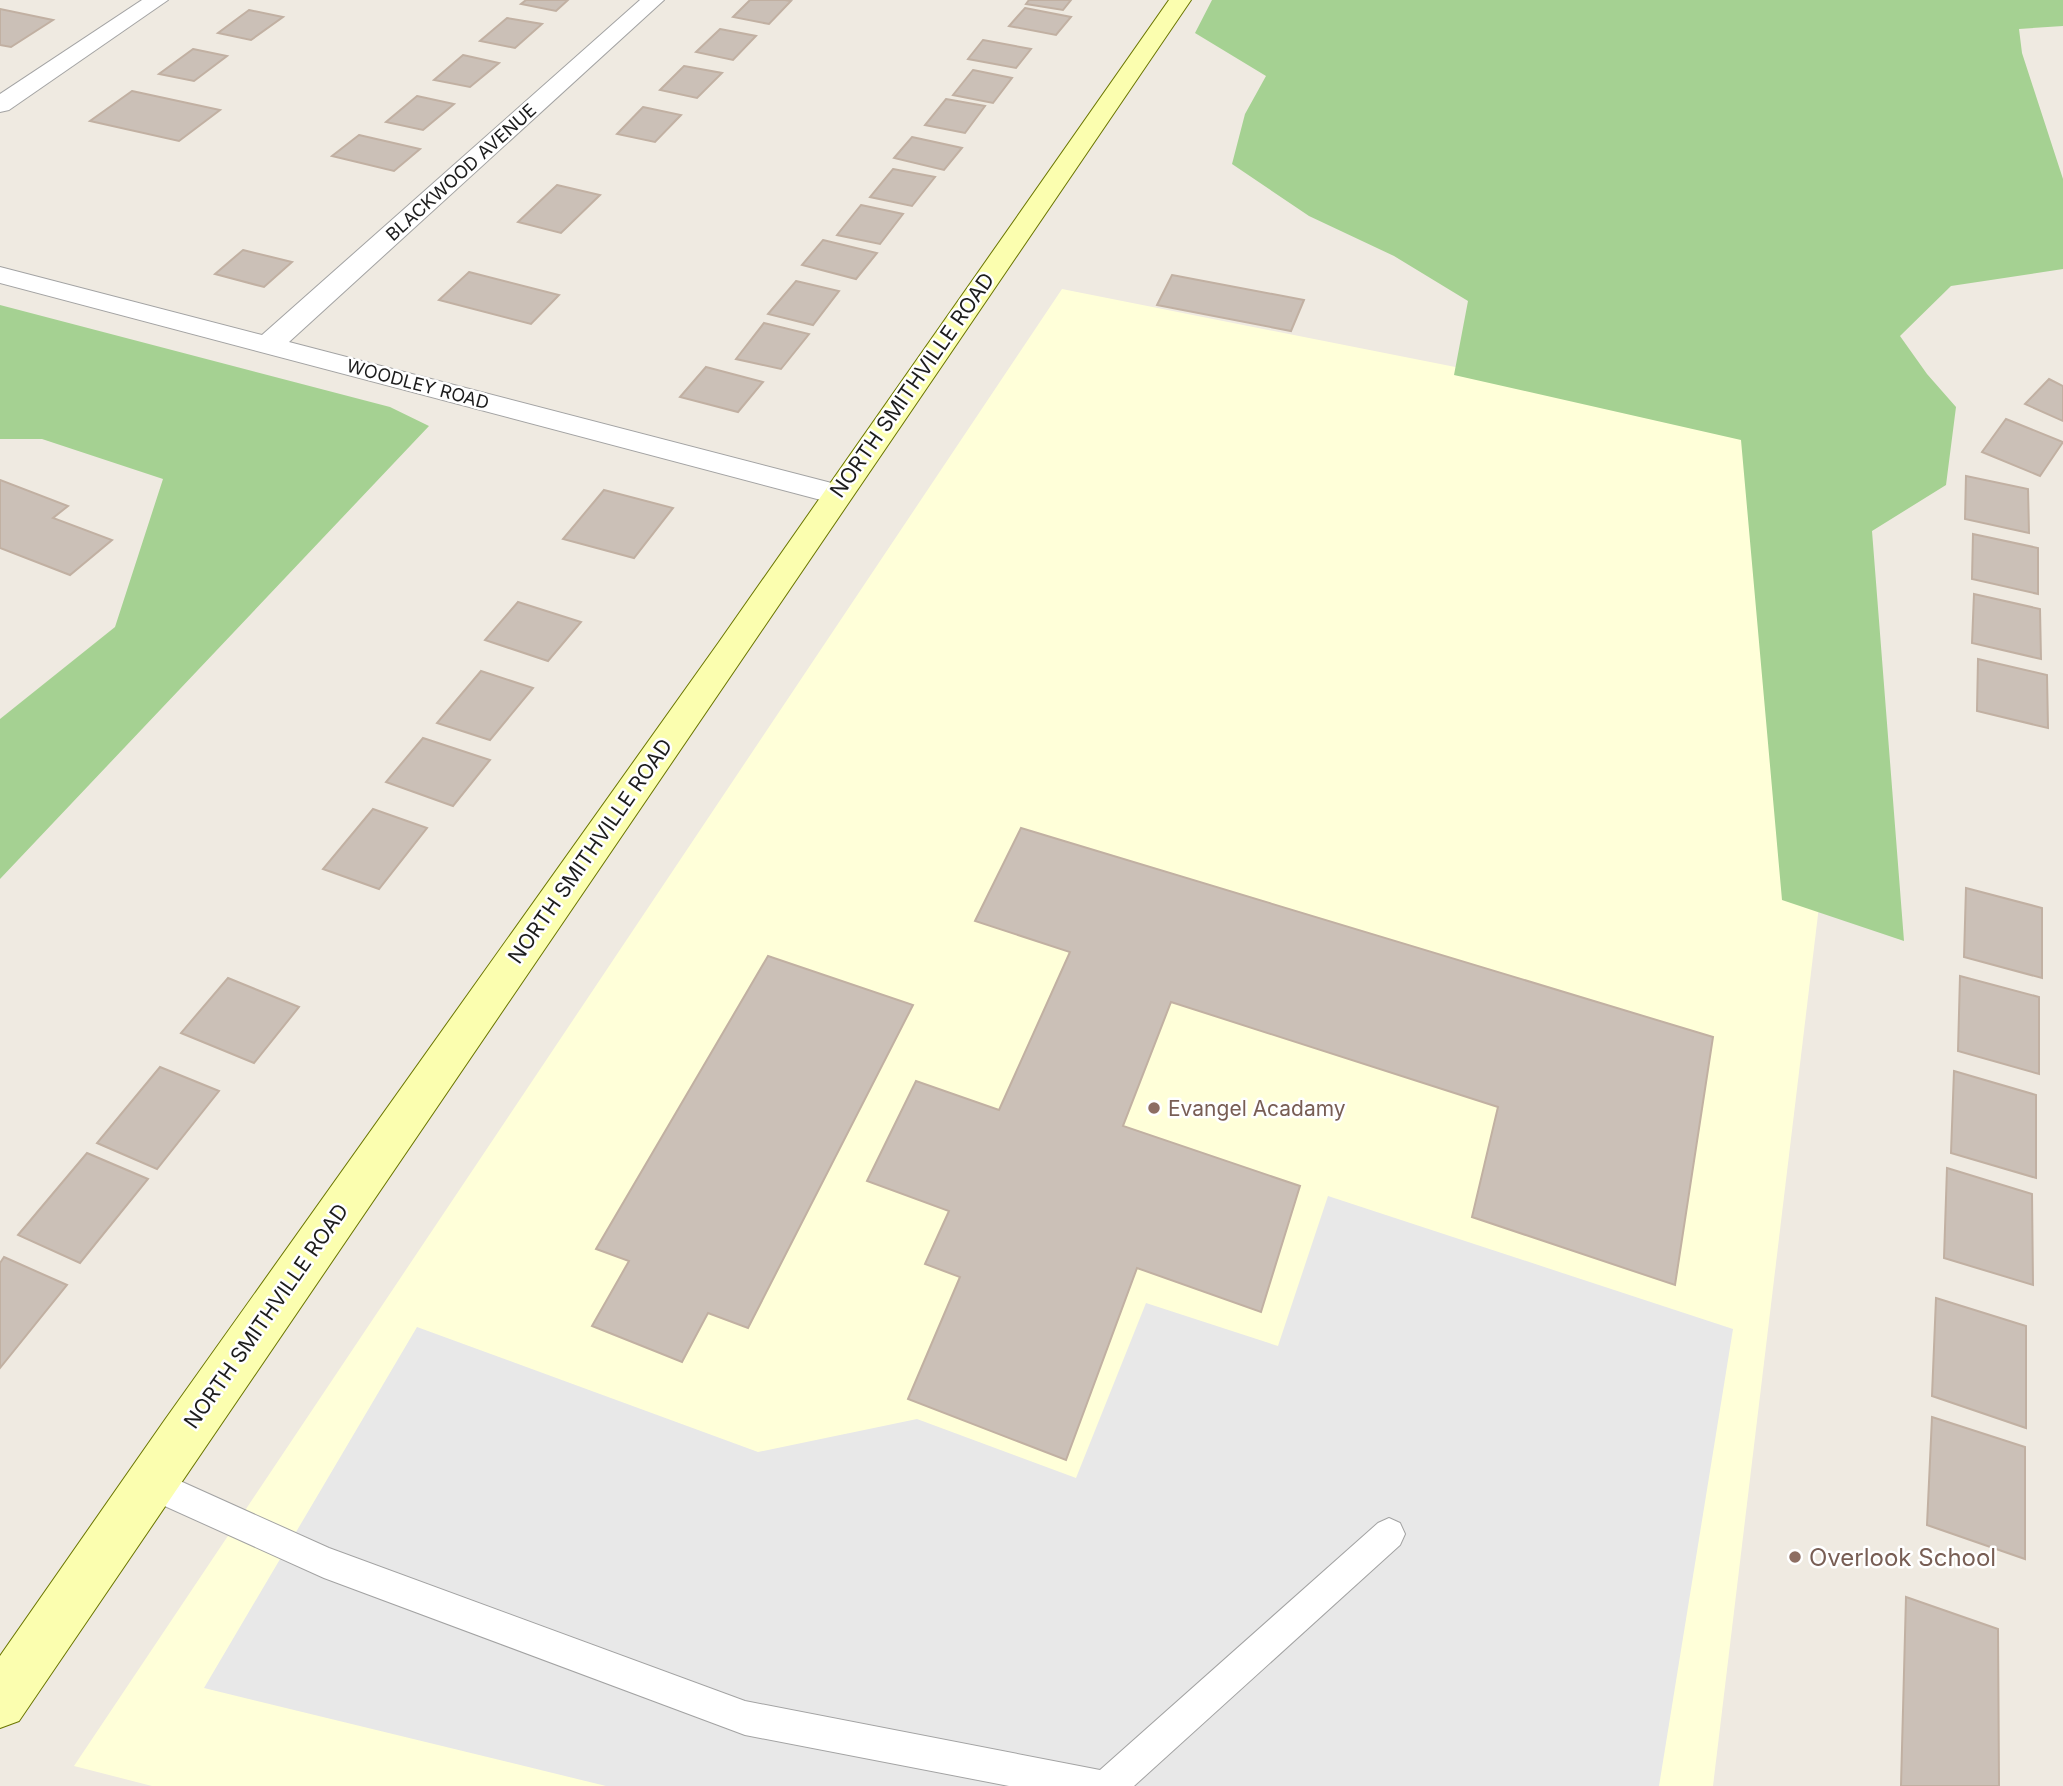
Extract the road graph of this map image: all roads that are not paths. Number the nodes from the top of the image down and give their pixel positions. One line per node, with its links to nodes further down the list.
1 (157, 0): 4 (street)
2 (653, 0): 6 (street, BLACKWOOD AVENUE)
3 (1180, 0): 7 (main road, NORTH SMITHVILLE ROAD)
4 (0, 105)
5 (0, 275): 6 (street, WOODLEY ROAD)
6 (269, 344): 7 (street, WOODLEY ROAD)
7 (836, 494): 8 (main road, NORTH SMITHVILLE ROAD)
8 (149, 1483): 10 (main road, NORTH SMITHVILLE ROAD); 11 (lane)
9 (1389, 1534): 12 (lane)
10 (0, 1702)
11 (1098, 1786)
12 (1108, 1786)

